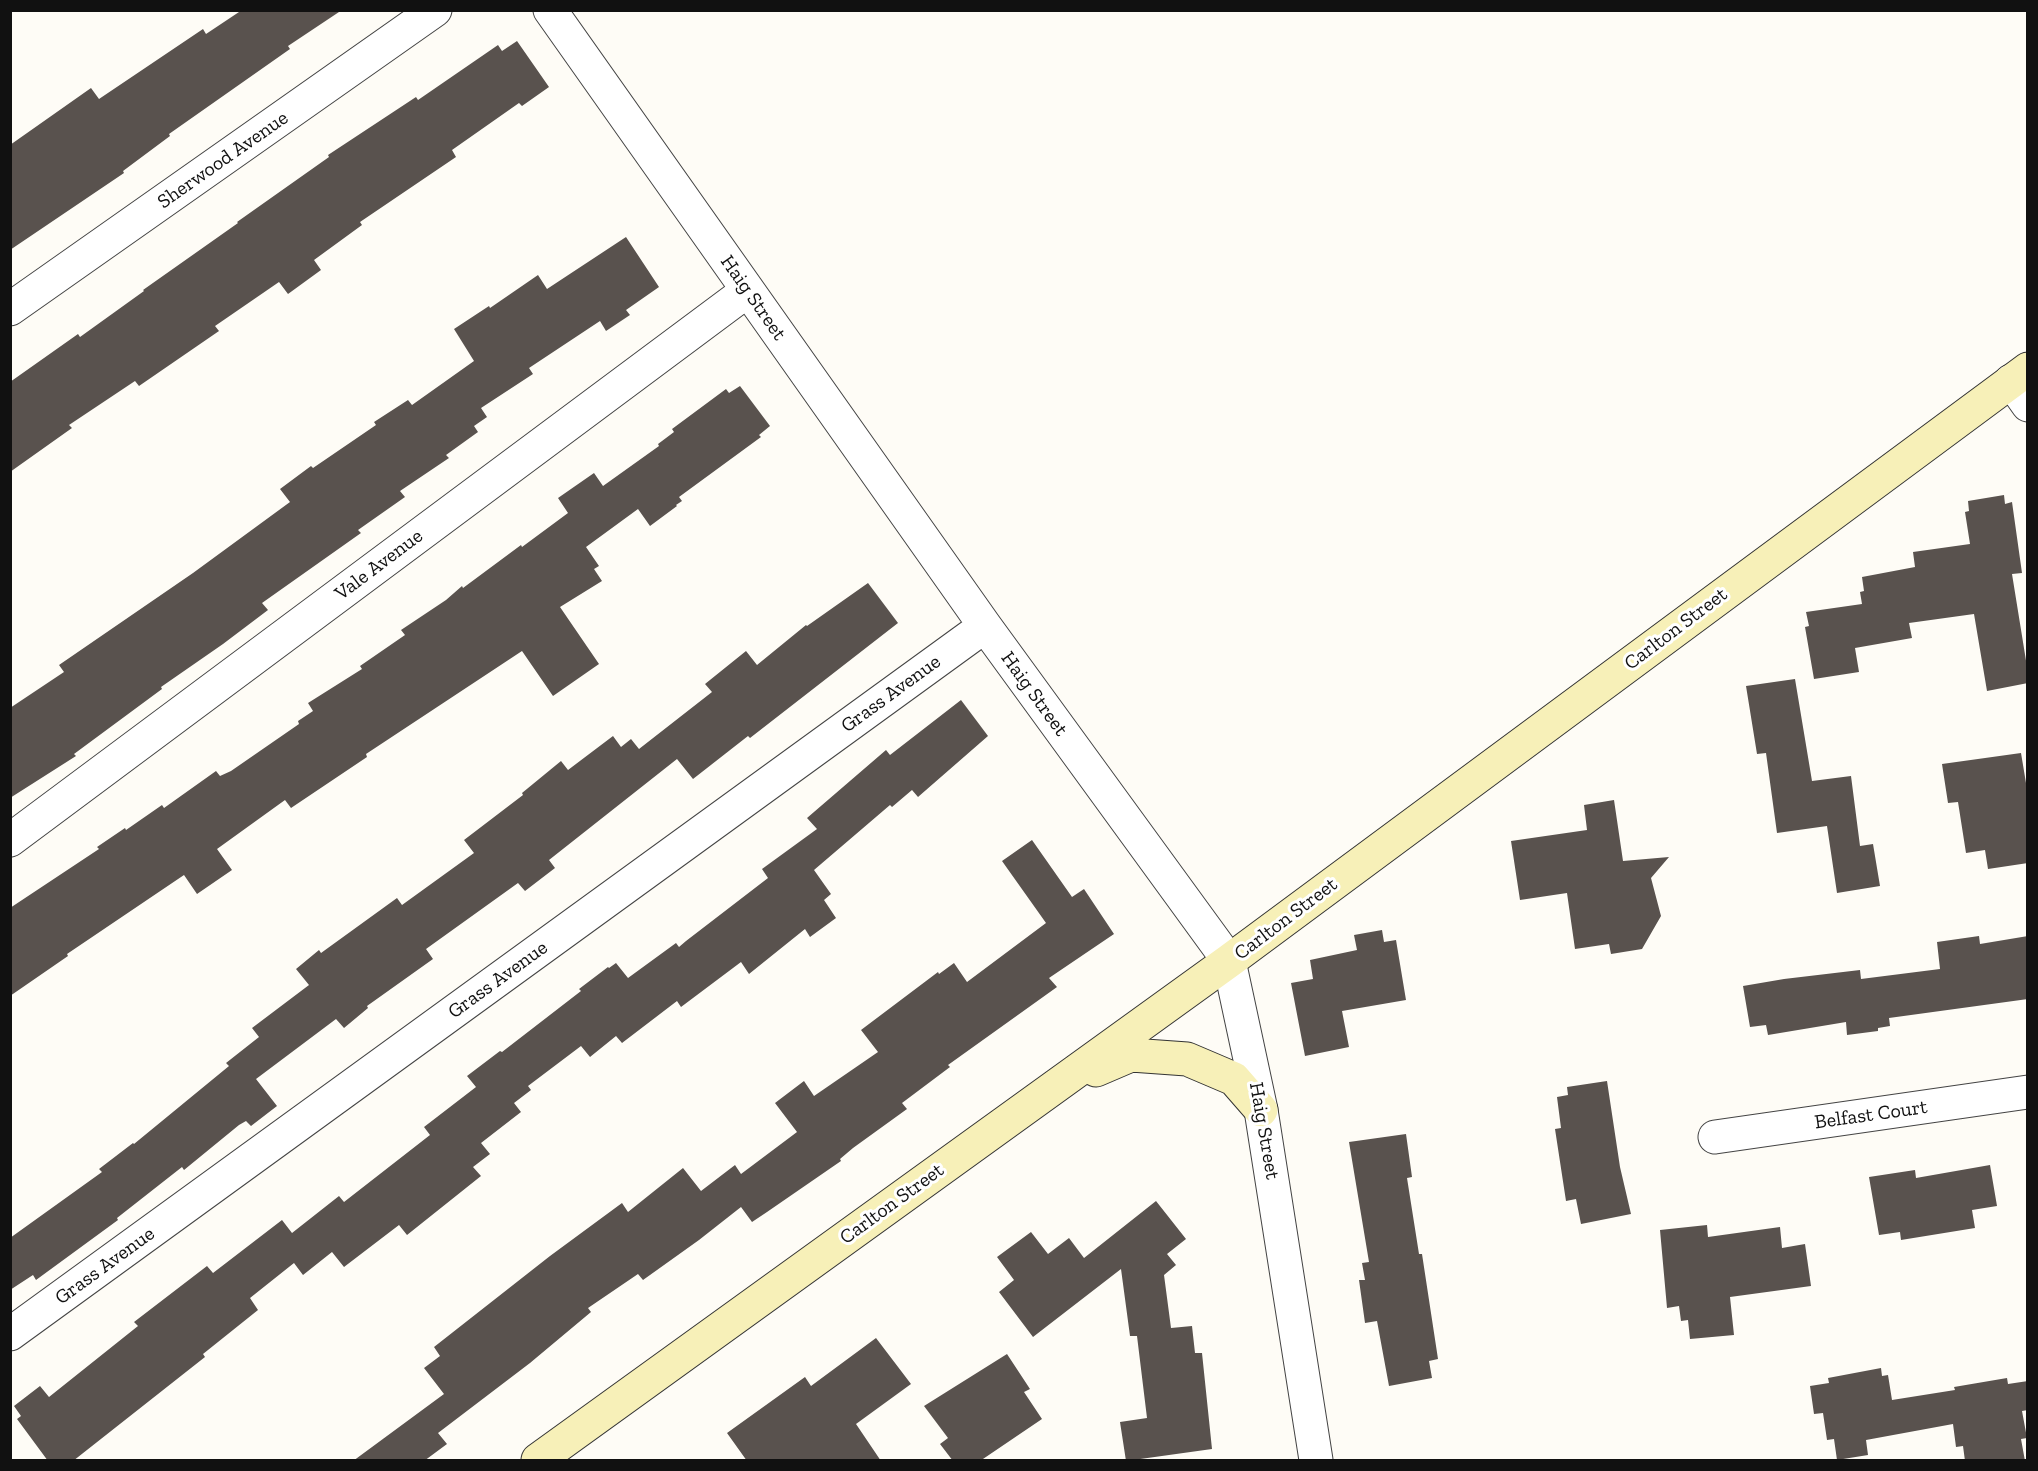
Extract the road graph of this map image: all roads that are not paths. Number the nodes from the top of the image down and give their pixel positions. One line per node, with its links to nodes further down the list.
1 (435, 10): 4 (street, Sherwood Avenue)
2 (550, 10): 3 (street, Haig Street)
3 (747, 291): 6 (street, Haig Street); 7 (street, Vale Avenue)
4 (10, 309)
5 (2022, 385): 8 (main road, Carlton Street)
6 (985, 626): 8 (street, Haig Street); 13 (street, Grass Avenue)
7 (10, 840)
8 (1229, 961): 9 (main road, Carlton Street); 11 (street, Haig Street)
9 (1053, 1088): 11 (main road); 14 (main road, Carlton Street)
10 (2028, 1092): 12 (street, Belfast Court)
11 (1262, 1110): 15 (street, Haig Street)
12 (1714, 1137)
13 (10, 1334)
14 (538, 1461)
15 (1316, 1461)

